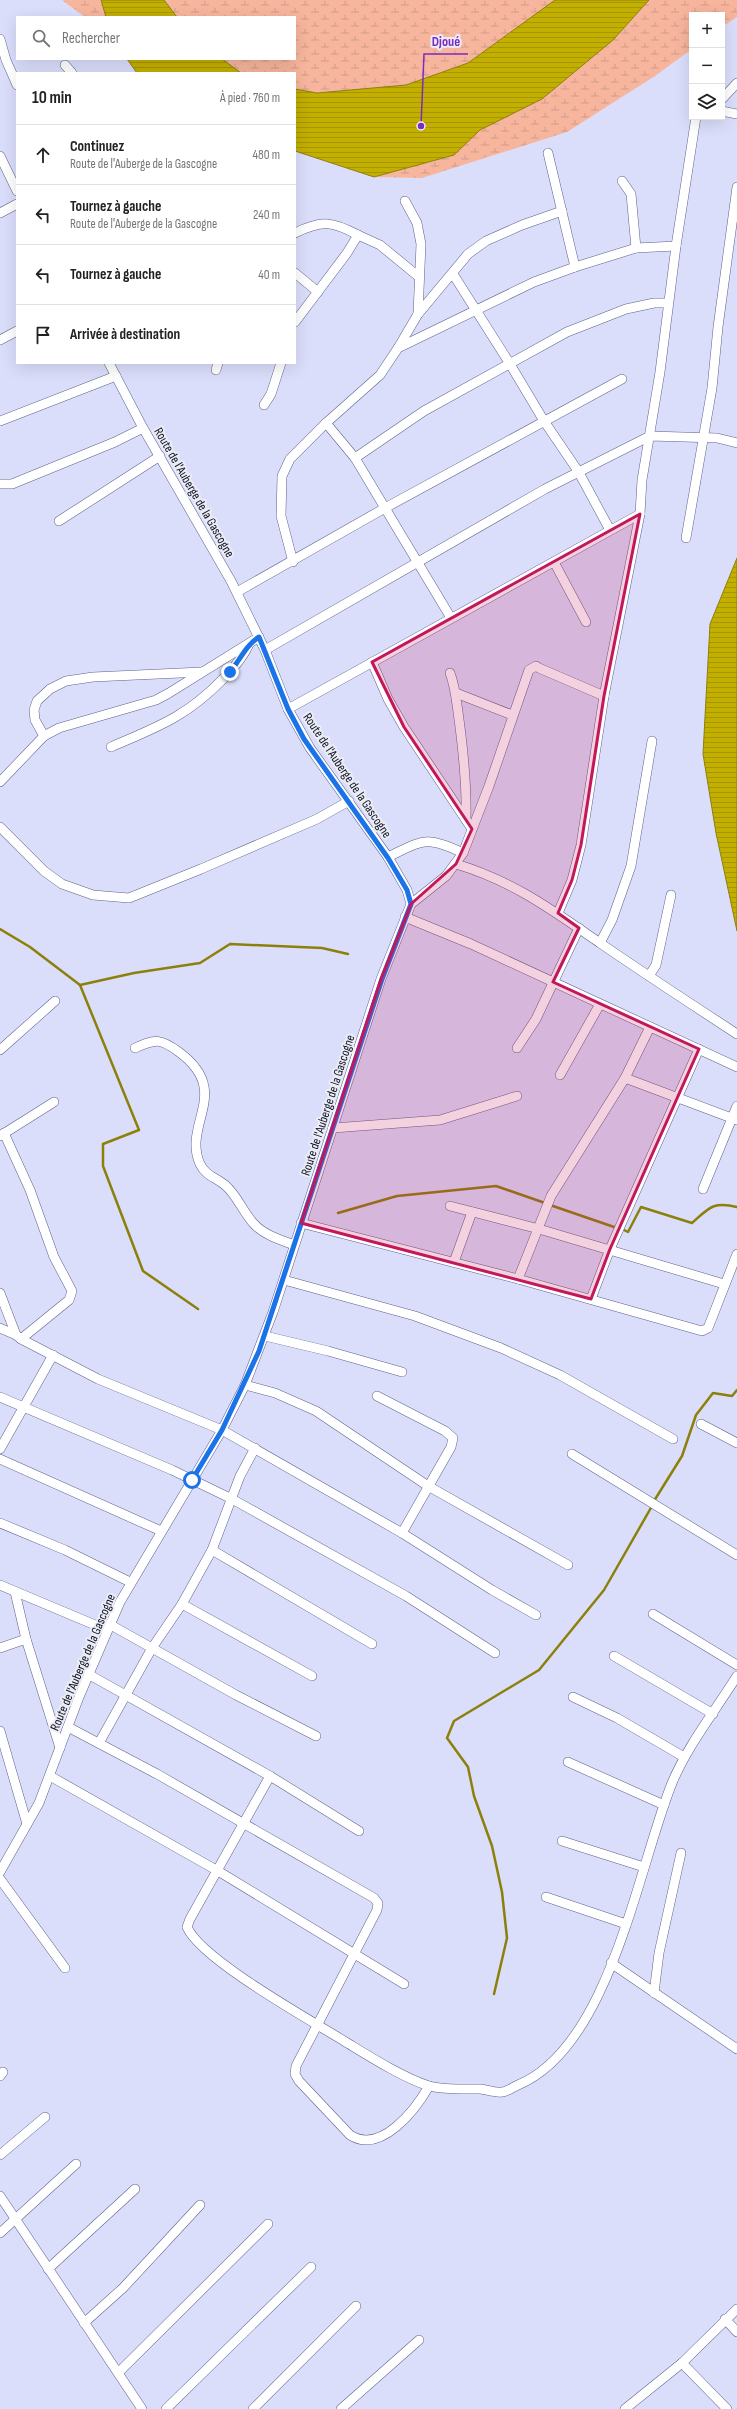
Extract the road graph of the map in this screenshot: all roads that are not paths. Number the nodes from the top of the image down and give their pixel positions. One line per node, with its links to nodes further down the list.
1 (0, 39): 4 (street)
2 (65, 65): 3 (street)
3 (71, 72)
4 (16, 83)
5 (737, 83): 6 (street)
6 (725, 96)
7 (725, 112): 8 (street)
8 (737, 114)
9 (696, 120): 21 (street)
10 (548, 153): 17 (street)
11 (0, 156): 13 (street)
12 (622, 181): 22 (street)
13 (16, 186)
14 (737, 187): 46 (street)
15 (404, 201): 26 (street)
16 (16, 205): 18 (street)
17 (562, 211): 23 (street); 25 (street)
18 (0, 213)
19 (296, 233): 20 (street)
20 (358, 235): 26 (street); 27 (street)
21 (676, 246): 22 (street); 28 (street)
22 (636, 248): 23 (street)
23 (575, 267): 29 (street)
24 (296, 274): 27 (street)
25 (453, 274): 29 (street); 30 (street)
26 (419, 277): 30 (street)
27 (318, 292): 31 (street)
28 (668, 303): 37 (street); 45 (street)
29 (476, 310): 34 (street); 37 (street)
30 (418, 314): 34 (street)
31 (296, 321)
32 (16, 331): 33 (street)
33 (0, 340)
34 (398, 348): 43 (street)
35 (110, 364): 38 (street, Route de l'Auberge de la Gascogne)
36 (281, 364): 40 (street)
37 (510, 364): 42 (street); 49 (street)
38 (116, 376): 41 (street); 44 (street, Route de l'Auberge de la Gascogne)
39 (622, 379): 42 (street)
40 (264, 405)
41 (0, 421)
42 (544, 421): 50 (street); 52 (street)
43 (326, 423): 49 (street); 57 (street)
44 (143, 428): 48 (street, Route de l'Auberge de la Gascogne); 51 (street)
45 (650, 436): 46 (street); 50 (street); 53 (street)
46 (704, 438): 47 (street); 56 (street)
47 (737, 444)
48 (160, 456): 54 (street); 60 (street, Route de l'Auberge de la Gascogne)
49 (355, 458): 52 (street)
50 (578, 471): 55 (street); 58 (street)
51 (0, 484)
52 (385, 508): 57 (street); 58 (street)
53 (640, 514): 55 (street); 70 (street)
54 (59, 521)
55 (610, 530): 59 (street)
56 (686, 538)
57 (293, 562): 60 (street)
58 (419, 562): 61 (street); 65 (street)
59 (554, 562): 61 (street); 62 (street)
60 (237, 592): 63 (street, Route de l'Auberge de la Gascogne)
61 (451, 618): 66 (street)
62 (586, 622)
63 (259, 637): 64 (street); 65 (street, Route de l'Auberge de la Gascogne)
64 (249, 644): 67 (street); 75 (street)
65 (265, 650): 71 (street, Route de l'Auberge de la Gascogne)
66 (372, 662): 71 (street); 78 (street)
67 (204, 672): 73 (street); 73 (street)
68 (450, 673): 69 (street)
69 (456, 693): 72 (street); 78 (street)
70 (604, 696): 72 (street); 86 (street)
71 (288, 709): 77 (street, Route de l'Auberge de la Gascogne)
72 (512, 715): 80 (street)
73 (44, 736): 76 (street)
74 (652, 741): 89 (street)
75 (111, 747)
76 (0, 782)
77 (350, 801): 79 (street); 82 (street, Route de l'Auberge de la Gascogne)
78 (466, 820): 80 (street)
79 (0, 827)
80 (472, 829): 81 (street)
81 (463, 853): 82 (street); 83 (street)
82 (388, 858): 85 (street, Route de l'Auberge de la Gascogne)
83 (456, 864): 85 (street); 86 (street)
84 (671, 895): 90 (street)
85 (411, 904): 87 (street, Route de l'Auberge de la Gascogne)
86 (558, 913): 88 (street)
87 (406, 917): 91 (street); 108 (street, Route de l'Auberge de la Gascogne)
88 (579, 928): 89 (street); 91 (street)
89 (600, 943): 90 (street)
90 (649, 976): 95 (street)
91 (553, 982): 93 (street); 97 (street)
92 (54, 1001): 99 (street)
93 (600, 1004): 94 (street); 101 (street)
94 (650, 1027): 98 (street); 102 (street)
95 (737, 1034)
96 (135, 1048): 115 (street)
97 (517, 1048)
98 (699, 1049): 100 (street); 104 (street)
99 (0, 1050)
100 (737, 1067)
101 (560, 1075)
102 (624, 1078): 104 (street); 114 (street)
103 (517, 1096): 108 (street)
104 (676, 1097): 107 (street); 116 (street)
105 (54, 1102): 109 (street)
106 (737, 1106): 107 (street)
107 (734, 1119): 110 (street)
108 (333, 1128): 113 (street, Route de l'Auberge de la Gascogne)
109 (2, 1135): 126 (street)
110 (703, 1189)
111 (450, 1206): 112 (street)
112 (472, 1212): 114 (street); 118 (street)
113 (301, 1223): 115 (street, Route de l'Auberge de la Gascogne); 118 (street)
114 (539, 1229): 116 (street); 119 (street)
115 (294, 1245): 120 (street, Route de l'Auberge de la Gascogne)
116 (610, 1249): 121 (street); 123 (street)
117 (737, 1254): 121 (street)
118 (454, 1262): 119 (street)
119 (518, 1279): 123 (street)
120 (284, 1280): 125 (street, Route de l'Auberge de la Gascogne); 135 (street)
121 (724, 1284): 123 (street)
122 (0, 1293): 126 (street)
123 (591, 1299)
124 (0, 1328): 126 (street)
125 (265, 1336): 128 (street); 129 (street, Route de l'Auberge de la Gascogne)
126 (19, 1337): 127 (street)
127 (54, 1355): 132 (street); 134 (street)
128 (402, 1372)
129 (245, 1385): 134 (street, Route de l'Auberge de la Gascogne); 142 (street)
130 (377, 1396): 142 (street)
131 (0, 1397): 132 (street)
132 (24, 1408): 138 (street); 141 (street)
133 (701, 1424): 136 (street)
134 (222, 1430): 137 (street); 141 (street, Route de l'Auberge de la Gascogne)
135 (673, 1439)
136 (737, 1443)
137 (254, 1448): 143 (street); 146 (street)
138 (0, 1449)
139 (572, 1454): 148 (street)
140 (0, 1459): 145 (street)
141 (192, 1480): 143 (street); 145 (street, Route de l'Auberge de la Gascogne)
142 (428, 1486): 146 (street); 149 (street)
143 (232, 1499): 147 (street); 161 (street)
144 (0, 1523): 150 (street)
145 (161, 1531): 150 (street, Route de l'Auberge de la Gascogne)
146 (402, 1533): 155 (street)
147 (212, 1550): 153 (street); 158 (street)
148 (737, 1555)
149 (568, 1565)
150 (130, 1582): 156 (street, Route de l'Auberge de la Gascogne)
151 (0, 1585): 152 (street)
152 (15, 1592): 156 (street); 157 (street)
153 (182, 1604): 160 (street); 165 (street)
154 (653, 1614): 163 (street)
155 (536, 1615)
156 (108, 1627): 160 (street); 164 (street, Route de l'Auberge de la Gascogne)
157 (26, 1639): 159 (street); 174 (street)
158 (372, 1644)
159 (0, 1648)
160 (152, 1648): 167 (street); 172 (street)
161 (495, 1653)
162 (614, 1656): 169 (street)
163 (737, 1665)
164 (88, 1674): 167 (street); 170 (street, Route de l'Auberge de la Gascogne)
165 (312, 1676)
166 (737, 1676): 169 (street)
167 (124, 1696): 173 (street); 180 (street)
168 (573, 1697): 175 (street)
169 (713, 1714): 175 (street)
170 (68, 1728): 173 (street); 174 (street, Route de l'Auberge de la Gascogne)
171 (0, 1731): 176 (street)
172 (316, 1736)
173 (99, 1744): 182 (street)
174 (60, 1748): 179 (street, Route de l'Auberge de la Gascogne)
175 (684, 1757): 181 (street)
176 (10, 1762): 178 (street); 183 (street)
177 (568, 1762): 181 (street)
178 (0, 1765)
179 (50, 1776): 183 (street, Route de l'Auberge de la Gascogne); 188 (street)
180 (270, 1776): 182 (street); 184 (street)
181 (664, 1805): 187 (street)
182 (245, 1823): 188 (street); 193 (street)
183 (27, 1824): 189 (street, Route de l'Auberge de la Gascogne)
184 (359, 1831)
185 (562, 1841): 187 (street)
186 (681, 1853): 197 (street)
187 (644, 1867): 192 (street)
188 (218, 1871): 193 (street); 198 (street)
189 (0, 1872)
190 (0, 1879): 195 (street)
191 (546, 1897): 192 (street)
192 (626, 1924): 194 (street)
193 (356, 1954): 196 (street); 198 (street)
194 (611, 1963): 197 (street); 200 (street)
195 (65, 1968)
196 (404, 1984)
197 (654, 1993): 199 (street)
198 (318, 2025): 200 (street); 200 (street)
199 (737, 2049)
200 (429, 2086)
201 (45, 2117): 202 (street)
202 (0, 2155)
203 (76, 2164): 207 (street)
204 (135, 2189): 211 (street)
205 (0, 2196): 207 (street)
206 (200, 2205): 215 (street)
207 (16, 2219): 209 (street); 211 (street)
208 (268, 2224): 219 (street)
209 (0, 2233)
210 (312, 2267): 222 (street)
211 (48, 2269): 215 (street)
212 (356, 2306): 223 (street)
213 (737, 2309): 214 (street)
214 (725, 2320): 216 (street); 218 (street)
215 (84, 2323): 219 (street)
216 (737, 2332)
217 (419, 2340): 224 (street)
218 (682, 2363): 220 (street); 226 (street)
219 (119, 2372): 221 (street)
220 (636, 2406): 225 (street)
221 (142, 2409)
222 (166, 2409)
223 (253, 2409)
224 (341, 2409)
225 (625, 2409)
226 (727, 2409)

